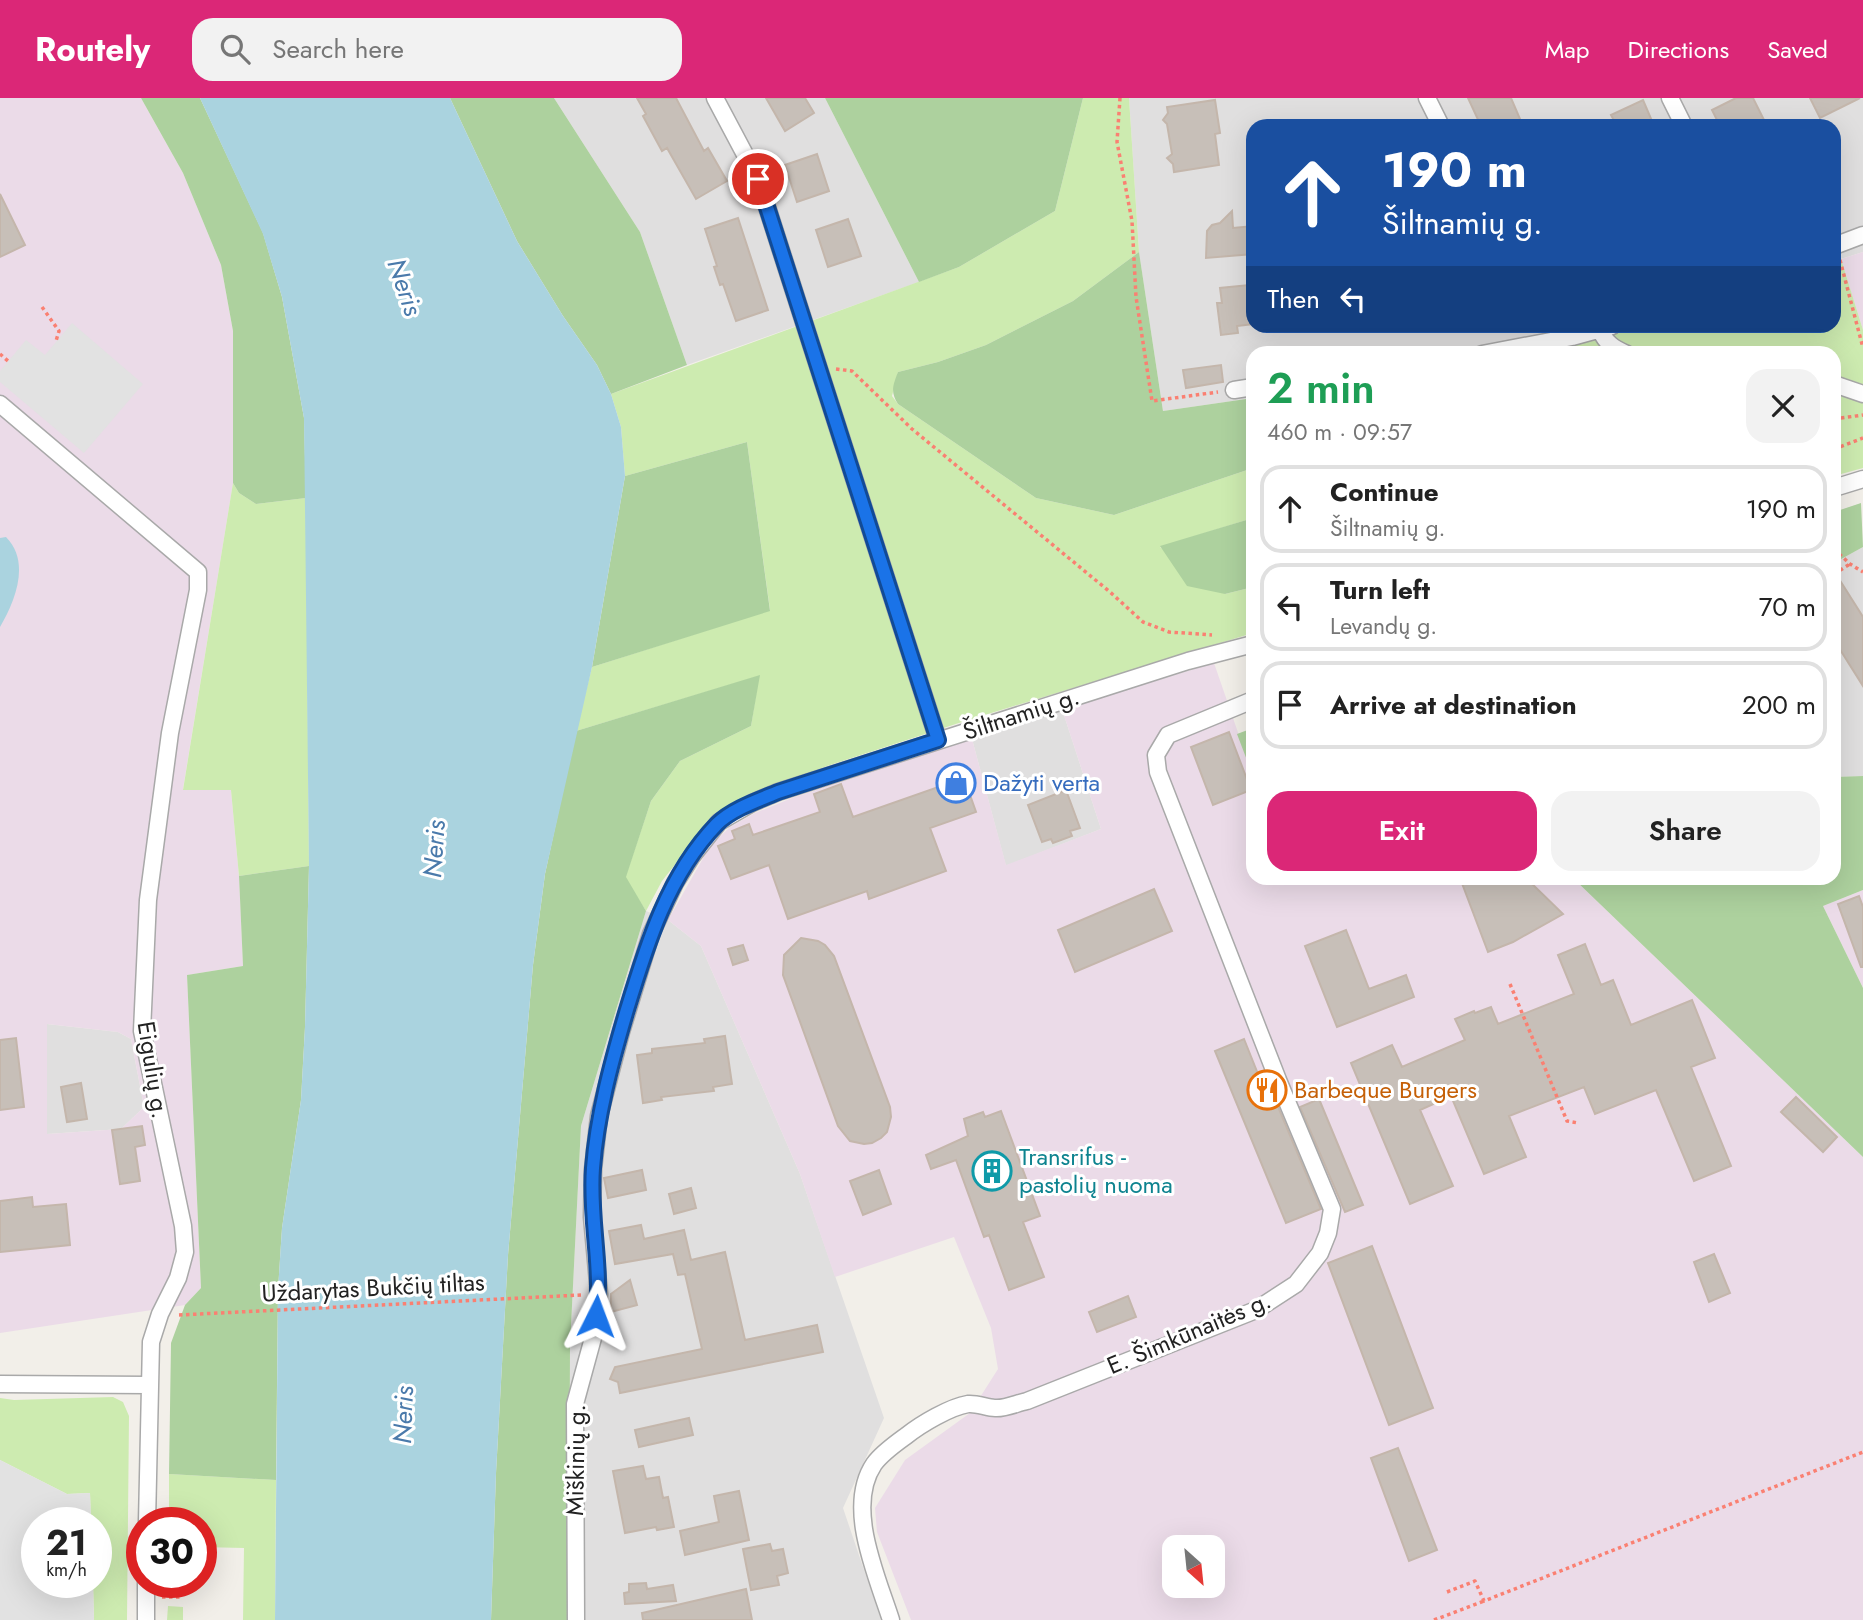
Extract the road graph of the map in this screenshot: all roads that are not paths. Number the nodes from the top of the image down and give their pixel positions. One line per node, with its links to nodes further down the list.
1 (715, 98): 21 (street)
2 (1427, 98): 4 (street)
3 (1670, 98): 5 (street)
4 (1438, 119)
5 (1680, 119)
6 (1863, 235): 7 (street)
7 (1841, 243)
8 (1541, 333): 10 (street)
9 (1583, 333): 10 (street)
10 (1545, 341): 11 (street)
11 (1521, 346)
12 (1841, 386): 15 (street)
13 (1246, 388): 14 (street)
14 (1234, 390)
15 (1863, 394)
16 (0, 404): 24 (street, Eigulių g.)
17 (1863, 479): 18 (street)
18 (1841, 486)
19 (1246, 646): 21 (street, Šiltnamių g.)
20 (1246, 703): 29 (street, E. Šimkūnaitės g.)
21 (938, 740): 22 (street, Šiltnamių g.)
22 (752, 803): 28 (street, Miškinių g.)
23 (0, 1384): 24 (street)
24 (148, 1385): 25 (street, Eigulių g.)
25 (147, 1507)
26 (146, 1598): 27 (street)
27 (146, 1620)
28 (576, 1620)
29 (891, 1620)

